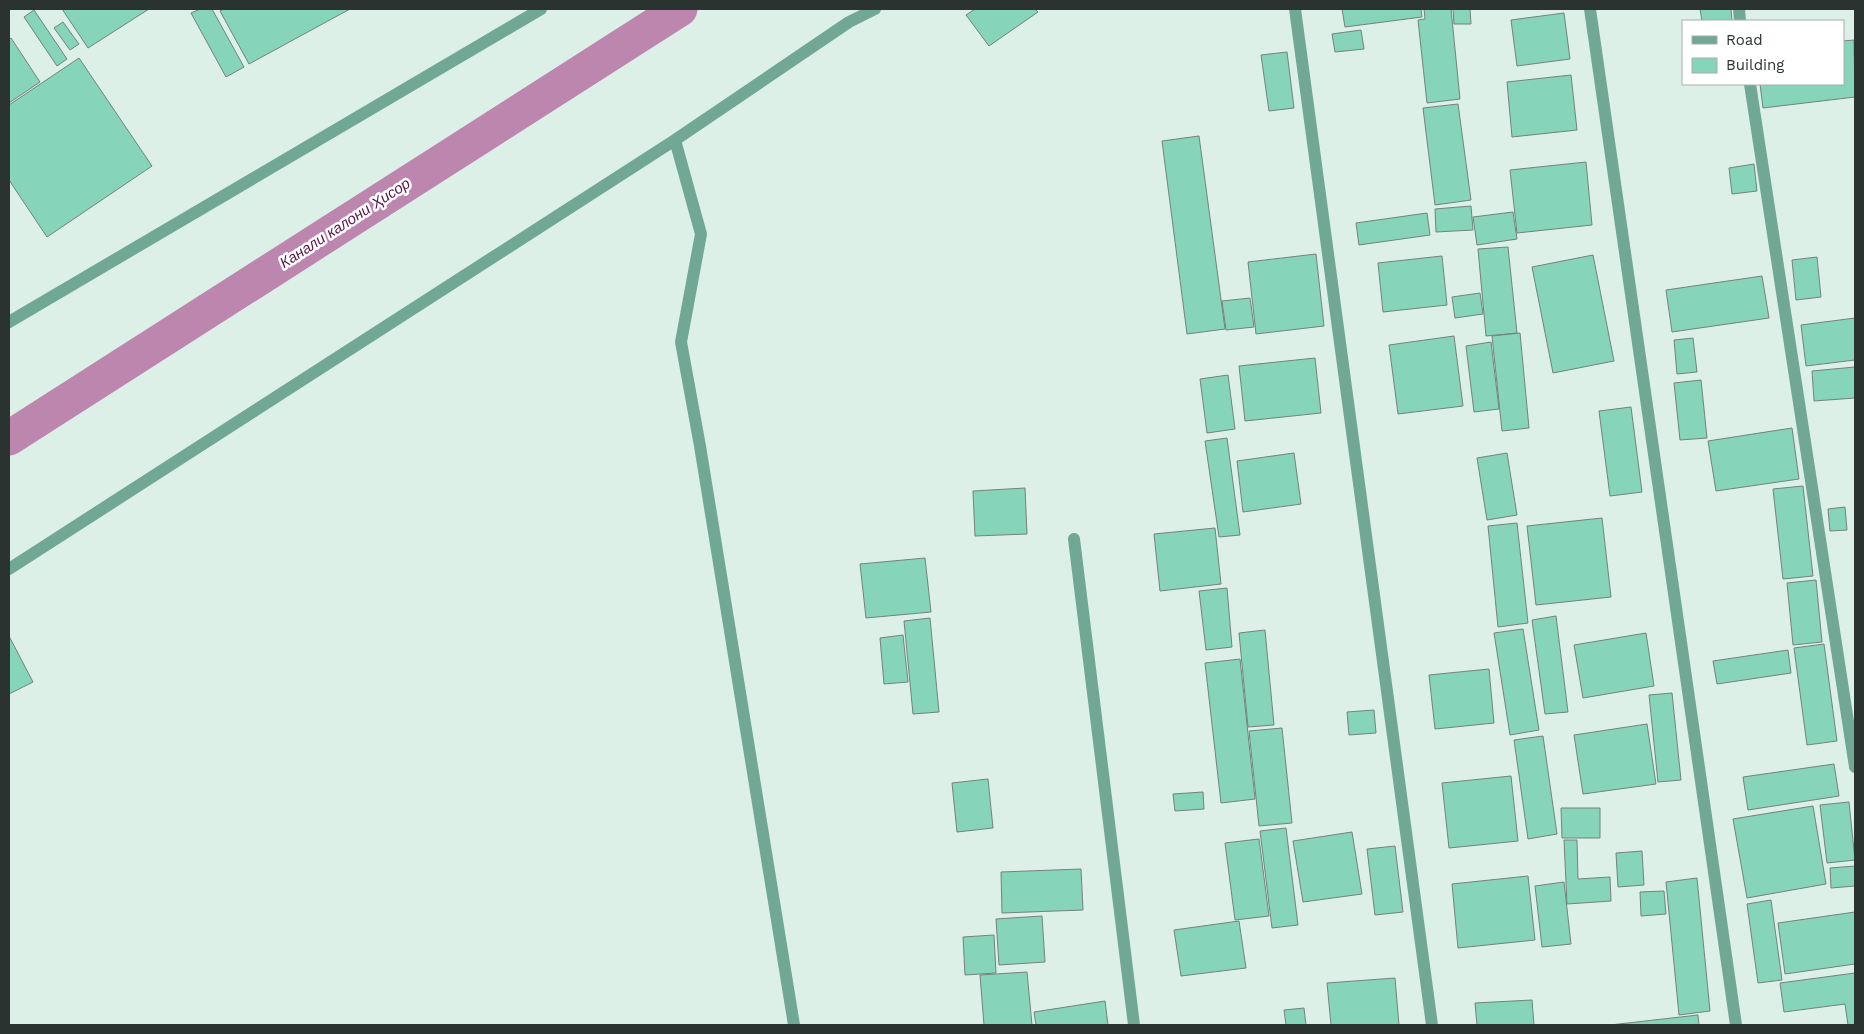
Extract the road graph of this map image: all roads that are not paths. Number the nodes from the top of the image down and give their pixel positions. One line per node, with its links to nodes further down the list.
1 (541, 9): 7 (street)
2 (875, 9): 6 (street)
3 (1295, 9): 13 (street)
4 (1590, 9): 14 (street)
5 (1750, 85): 10 (street)
6 (675, 140): 9 (street); 11 (street)
7 (9, 322)
8 (1074, 539): 12 (street)
9 (9, 569)
10 (1855, 767)
11 (794, 1025)
12 (1134, 1025)
13 (1432, 1025)
14 (1736, 1025)

